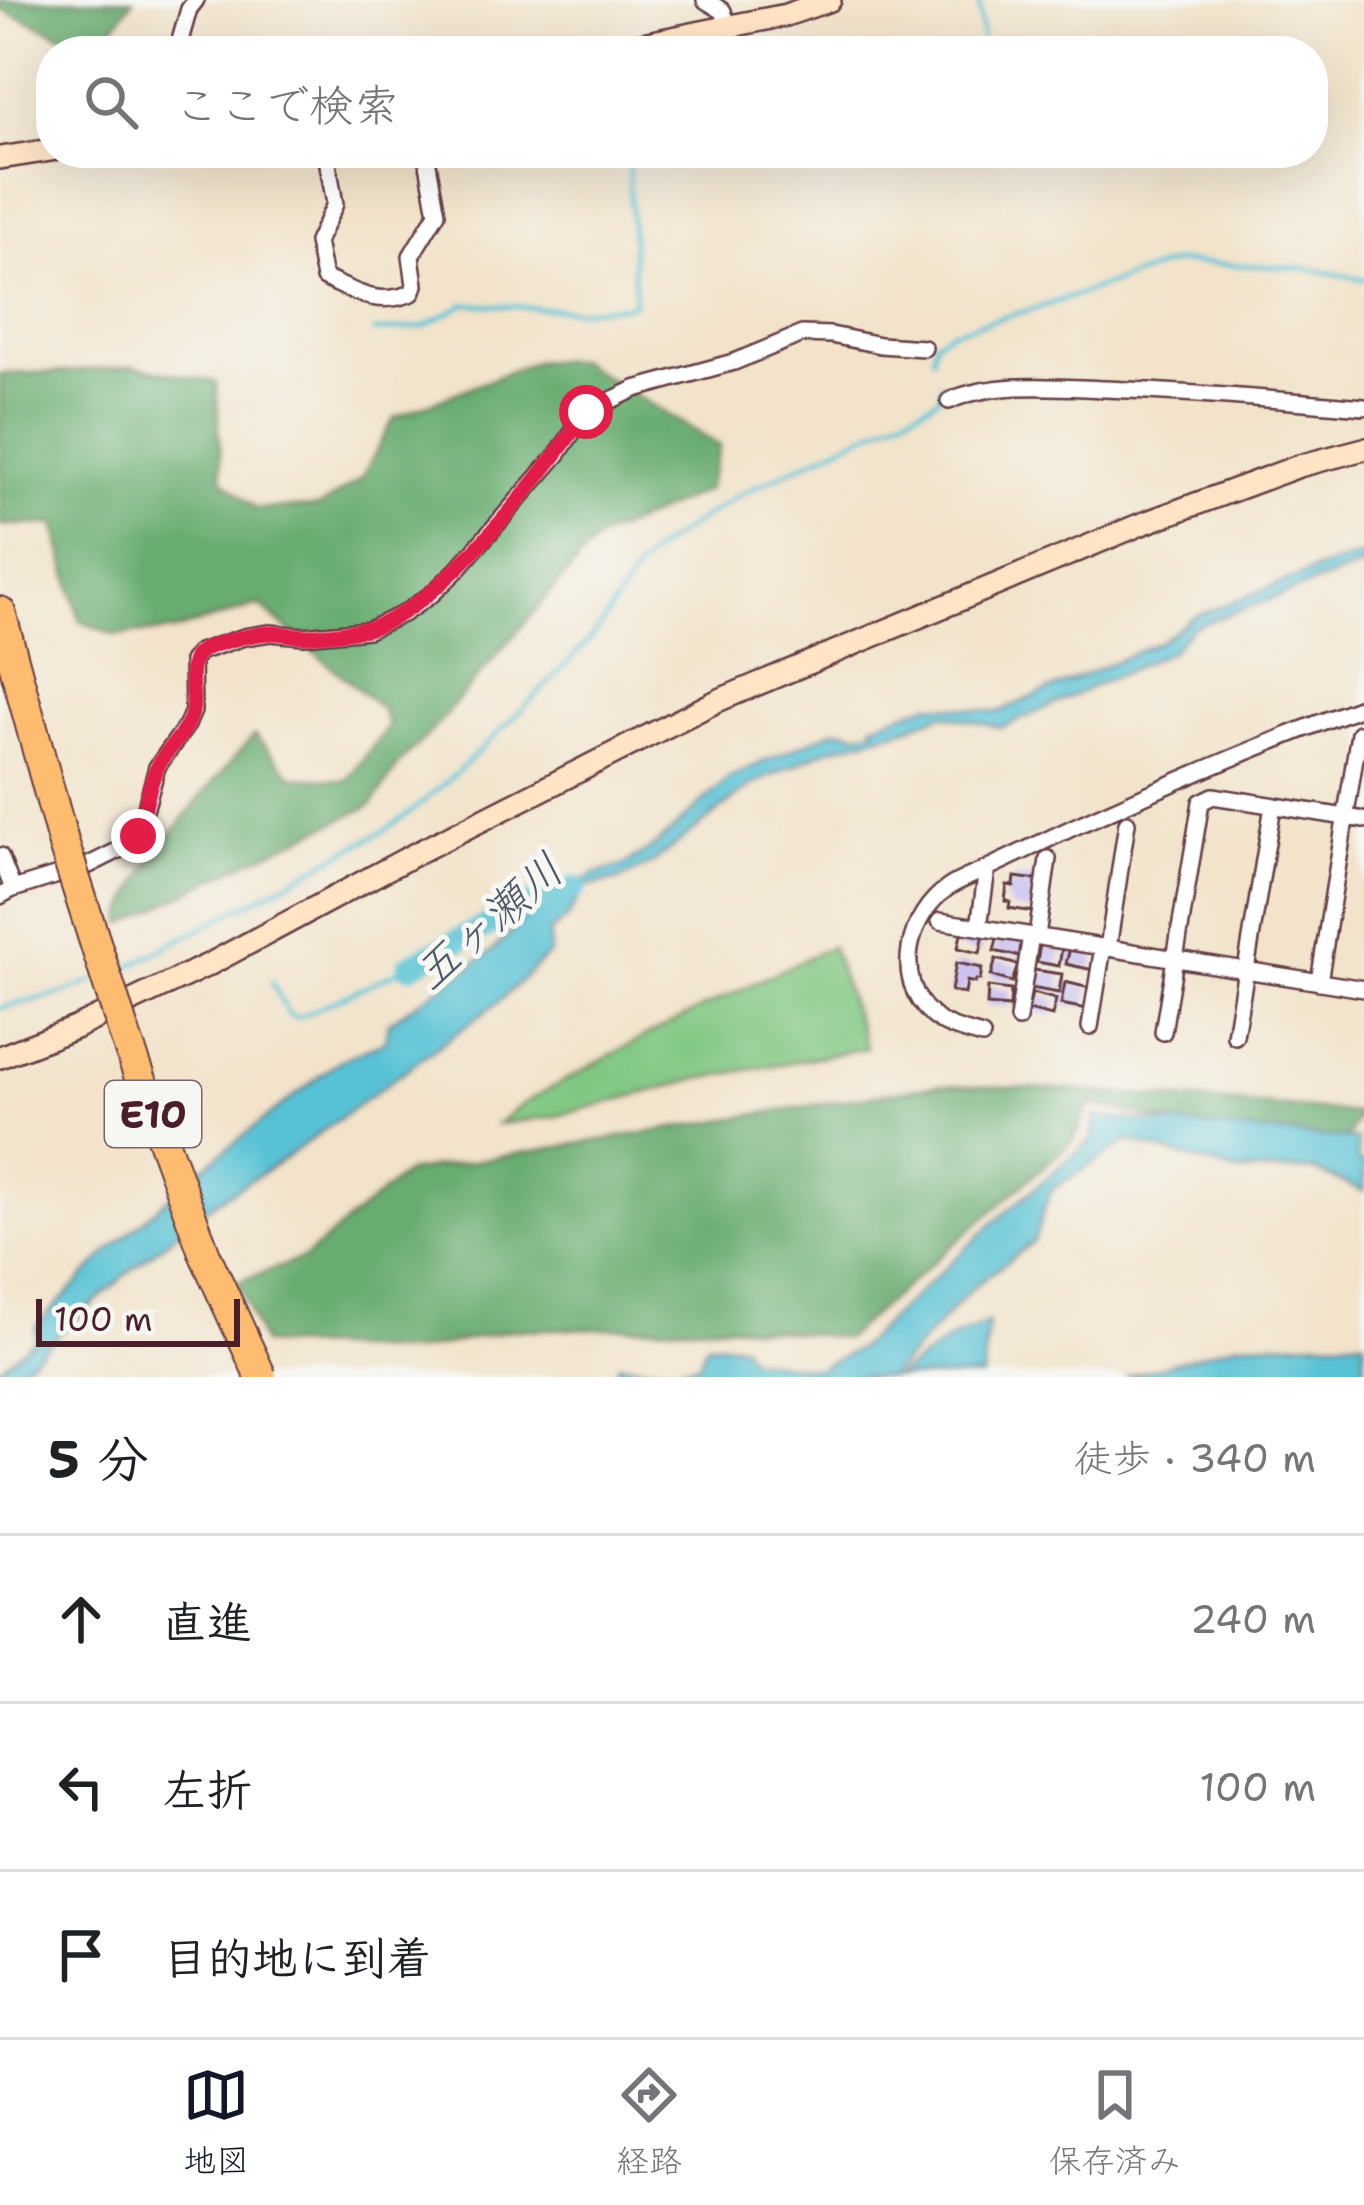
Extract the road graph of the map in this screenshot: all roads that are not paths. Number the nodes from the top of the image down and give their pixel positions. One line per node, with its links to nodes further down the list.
1 (196, 0): 5 (street)
2 (705, 0): 4 (street)
3 (830, 0): 4 (street)
4 (729, 28): 6 (street)
5 (181, 36)
6 (687, 36)
7 (36, 152): 8 (street)
8 (0, 158)
9 (329, 168): 10 (street)
10 (429, 168)
11 (924, 348): 25 (street)
12 (949, 401): 13 (street)
13 (1364, 407)
14 (1364, 449): 39 (street)
15 (0, 612): 40 (highway, E10, bridge)
16 (1364, 706): 24 (street)
17 (1359, 733): 19 (street)
18 (1273, 806): 19 (street); 30 (street); 31 (street)
19 (1346, 817): 20 (street); 32 (street)
20 (1364, 820)
21 (1127, 823): 29 (street)
22 (0, 856): 25 (street)
23 (1048, 859): 28 (street)
24 (986, 869): 27 (street); 37 (street)
25 (7, 892)
26 (940, 922): 27 (street)
27 (980, 927): 28 (street)
28 (1034, 936): 29 (street); 34 (street)
29 (1106, 947): 30 (street); 35 (street)
30 (1175, 958): 31 (street); 36 (street)
31 (1246, 970): 32 (street); 38 (street)
32 (1319, 982): 33 (street)
33 (1364, 989)
34 (1018, 1018)
35 (1090, 1027)
36 (1162, 1032)
37 (982, 1036)
38 (1235, 1036)
39 (0, 1057)
40 (261, 1377)

